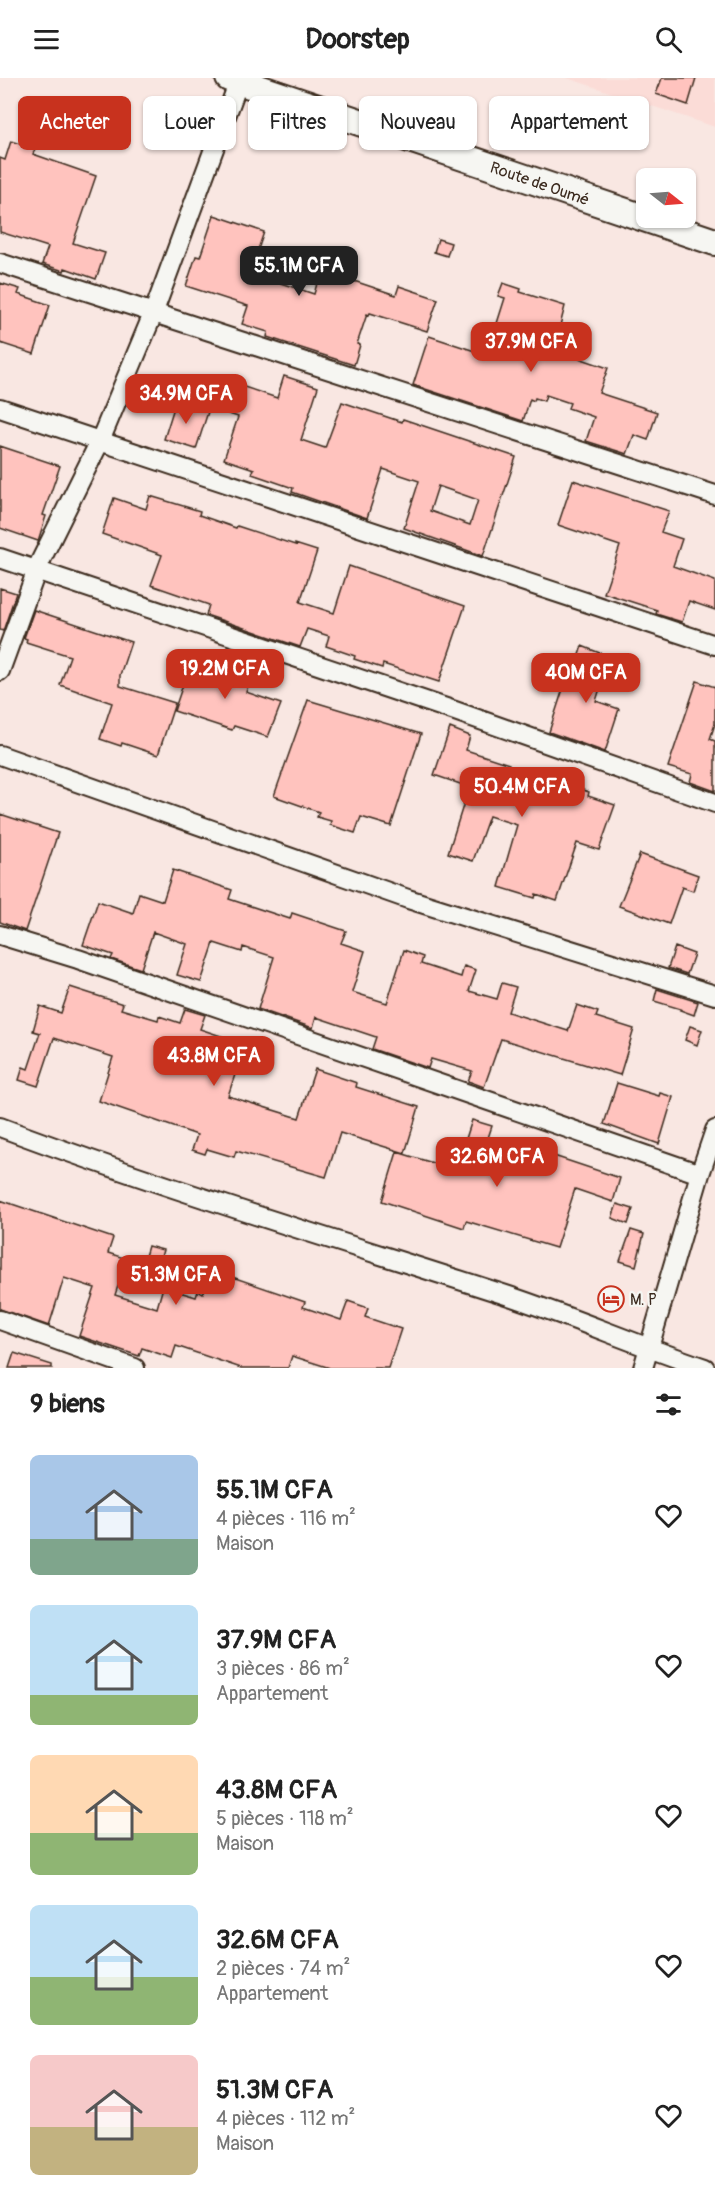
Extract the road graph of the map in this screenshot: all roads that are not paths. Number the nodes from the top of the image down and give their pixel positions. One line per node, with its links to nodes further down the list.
1 (234, 80): 2 (street, Route de Oumé); 4 (street)
2 (715, 242)
3 (0, 263): 4 (street)
4 (153, 314): 6 (street); 7 (street)
5 (0, 408): 6 (street)
6 (100, 441): 9 (street); 10 (street)
7 (715, 495)
8 (0, 558): 9 (street)
9 (37, 571): 11 (street); 13 (street)
10 (715, 645)
11 (0, 671)
12 (0, 755): 15 (street)
13 (715, 803)
14 (0, 935): 18 (street)
15 (715, 995)
16 (0, 1127): 20 (street)
17 (715, 1130): 18 (street)
18 (700, 1174): 20 (street)
19 (0, 1320): 21 (street)
20 (649, 1349): 22 (street); 23 (street)
21 (135, 1368)
22 (644, 1368)
23 (705, 1368)

